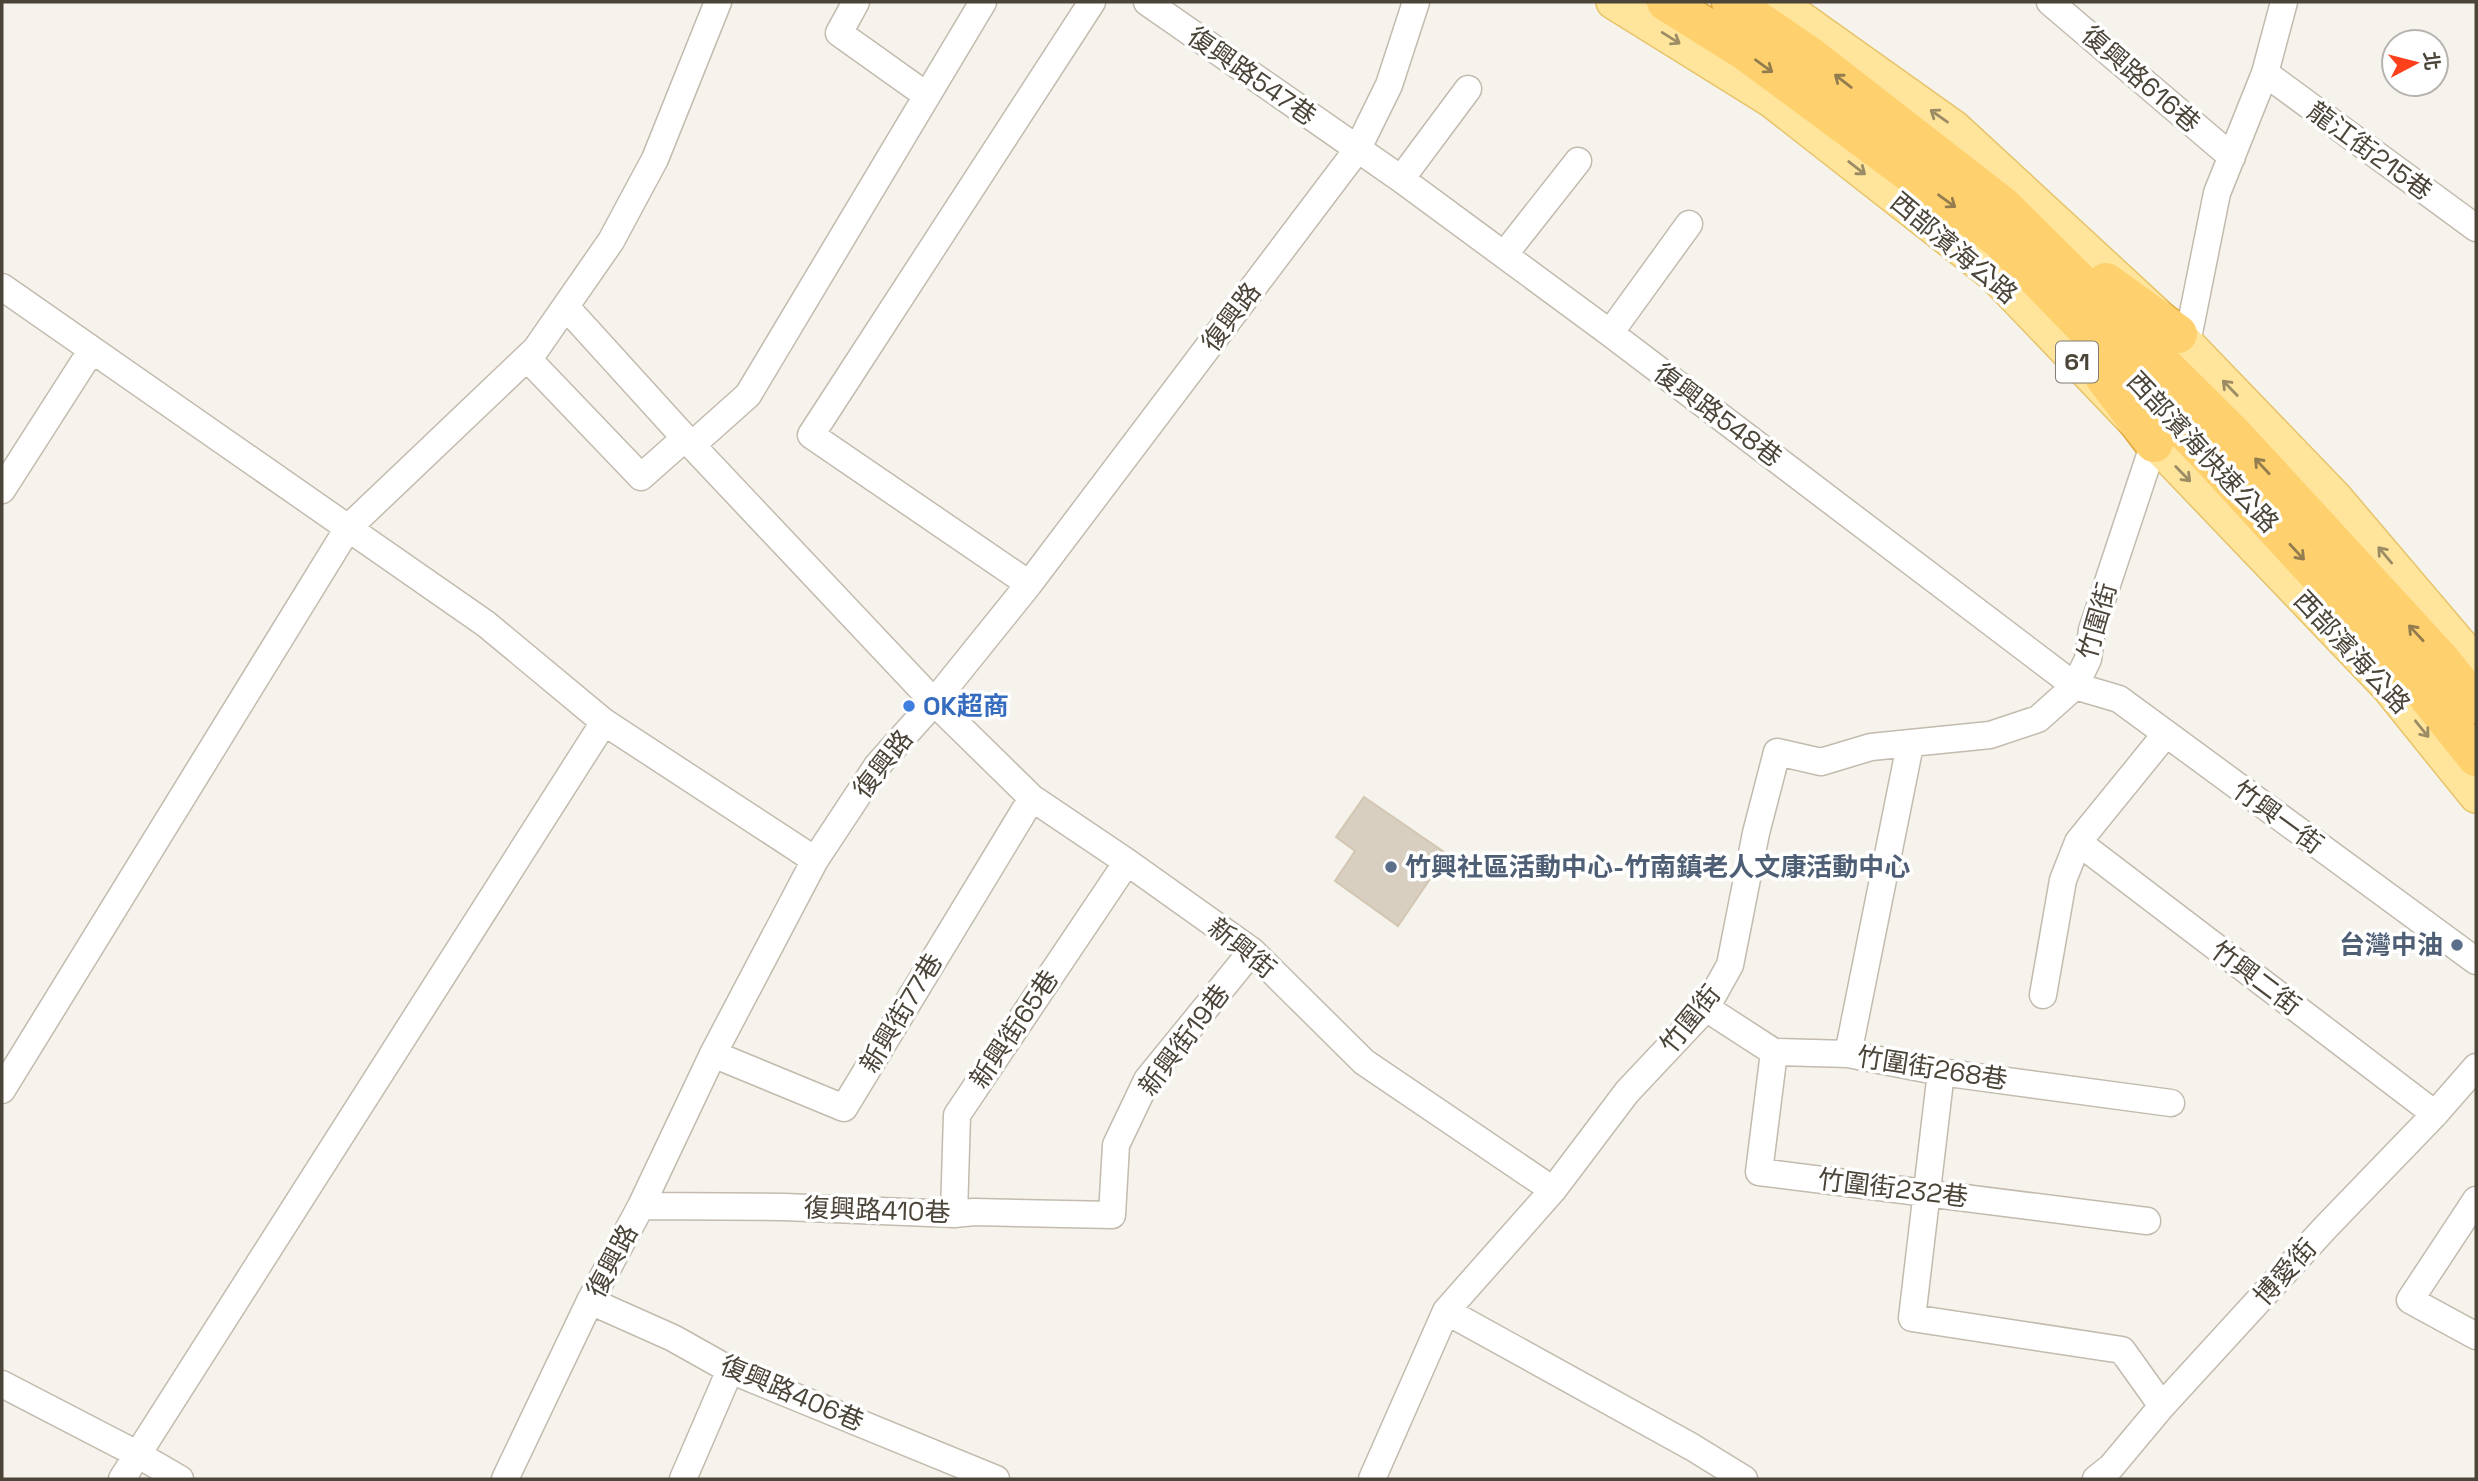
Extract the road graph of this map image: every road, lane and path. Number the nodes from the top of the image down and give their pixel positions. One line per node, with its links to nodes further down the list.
1 (718, 2): 25 (street)
2 (856, 2): 15 (street)
3 (983, 2): 15 (street)
4 (1092, 2): 34 (street)
5 (1147, 2): 16 (street, 復興路547巷)
6 (1416, 2): 16 (street, 復興路)
7 (1613, 2): 31 (main road, 西部濱海公路 / 61, one-way to 31)
8 (1665, 2): 20 (highway, 西部濱海快速公路 / 61, one-way to 20)
9 (1731, 2): 20 (highway, 西部濱海快速公路 / 61, one-way to 9)
10 (1778, 2): 27 (main road, one-way to 10)
11 (2050, 2): 17 (street, 復興路616巷)
12 (2284, 2): 13 (street)
13 (2264, 73): 17 (street); 22 (street, 龍江街215巷)
14 (1468, 89): 19 (street)
15 (926, 95): 30 (street)
16 (1357, 150): 19 (street, 復興路548巷); 34 (street, 復興路)
17 (2232, 157): 27 (street)
18 (1578, 161): 23 (street)
19 (1401, 179): 23 (street, 復興路548巷)
20 (2001, 223): 27 (highway); 31 (highway); 38 (highway, 西部濱海快速公路 / 61, one-way to 20); 42 (highway, 西部濱海快速公路 / 61, one-way to 42)
21 (1689, 224): 26 (street)
22 (2476, 228)
23 (1504, 255): 26 (street, 復興路548巷)
24 (2, 287): 28 (street)
25 (566, 307): 29 (street); 30 (street, 新興街)
26 (1610, 333): 36 (street, 復興路548巷)
27 (2183, 339): 35 (main road, one-way to 27)
28 (91, 351): 32 (street); 33 (street)
29 (527, 358): 30 (street); 33 (street)
30 (688, 442): 37 (street, 新興街)
31 (2154, 443): 36 (street, 竹圍街); 43 (main road, 西部濱海公路 / 61, one-way to 43)
32 (2, 489)
33 (348, 528): 39 (street); 57 (street)
34 (1029, 584): 37 (street, 復興路)
35 (2476, 663)
36 (2075, 685): 40 (street, 竹興一街); 41 (street, 竹圍街)
37 (934, 702): 44 (street, 新興街); 46 (street, 復興路)
38 (2476, 704)
39 (604, 722): 46 (street); 73 (street)
40 (2165, 735): 45 (street); 49 (street, 竹興一街)
41 (1910, 745): 51 (street, 竹圍街); 53 (street)
42 (2476, 757)
43 (2476, 796)
44 (1032, 798): 47 (street, 新興街); 54 (street, 新興街77巷)
45 (2078, 842): 50 (street); 59 (street, 竹興二街)
46 (814, 860): 54 (street, 復興路)
47 (1128, 862): 48 (street, 新興街); 64 (street, 新興街65巷)
48 (1252, 951): 60 (street, 新興街); 65 (street, 新興街19巷)
49 (2476, 961)
50 (2043, 995)
51 (1706, 1008): 52 (street); 60 (street, 竹圍街)
52 (1774, 1052): 53 (street, 竹圍街268巷); 61 (street, 竹圍街232巷)
53 (1848, 1054): 56 (street, 竹圍街268巷)
54 (713, 1055): 63 (street, 復興路)
55 (2476, 1067): 59 (street, 博愛街)
56 (1941, 1072): 58 (street, 竹圍街268巷); 61 (street)
57 (2, 1090)
58 (2171, 1103)
59 (2435, 1114): 72 (street, 博愛街)
60 (1553, 1190): 68 (street, 竹圍街)
61 (1927, 1192): 66 (street, 竹圍街232巷); 72 (street)
62 (2476, 1199): 69 (street)
63 (641, 1206): 64 (street, 復興路410巷); 67 (street, 復興路)
64 (954, 1214): 65 (street, 復興路410巷)
65 (1112, 1215)
66 (2147, 1221)
67 (590, 1301): 70 (street, 復興路406巷); 76 (street, 復興路)
68 (1446, 1311): 79 (street, 竹圍街); 80 (street)
69 (2476, 1336)
70 (730, 1370): 77 (street); 78 (street, 復興路406巷)
71 (2, 1384): 73 (street)
72 (2162, 1406): 81 (street, 博愛街)
73 (137, 1454): 74 (street); 75 (street)
74 (122, 1479)
75 (180, 1479)
76 (505, 1479)
77 (683, 1479)
78 (996, 1479)
79 (1372, 1479)
80 (1744, 1479)
81 (2096, 1479)

